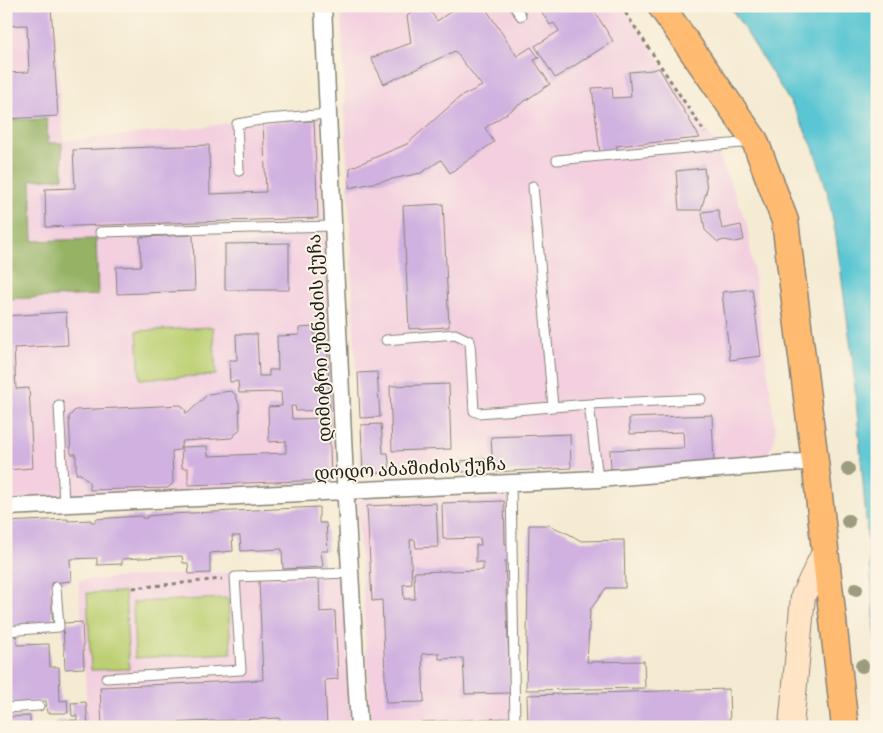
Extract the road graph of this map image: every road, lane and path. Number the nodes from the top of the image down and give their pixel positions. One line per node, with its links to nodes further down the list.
1 (323, 6): 6 (street, დიმიტრი უზნაძის ქუჩა)
2 (514, 6): 5 (lane)
3 (621, 6): 8 (path)
4 (660, 6): 7 (main road)
5 (520, 16)
6 (328, 114): 10 (lane); 12 (street, დიმიტრი უზნაძის ქუჩა)
7 (755, 141): 8 (lane); 19 (main road)
8 (709, 146): 9 (lane)
9 (557, 160)
10 (239, 170)
11 (533, 186): 18 (lane)
12 (333, 226): 13 (lane); 22 (street, დიმიტრი უზნაძის ქუჩა)
13 (100, 232)
14 (386, 340): 18 (lane)
15 (701, 399): 16 (lane)
16 (589, 404): 18 (lane); 20 (lane)
17 (59, 405): 23 (lane)
18 (553, 407)
19 (815, 461): 20 (street, დოდო აბაშიძის ქუჩა); 25 (main road)
20 (598, 479): 21 (street, დოდო აბაშიძის ქუჩა)
21 (511, 483): 22 (street, დოდო აბაშიძის ქუჩა); 36 (lane)
22 (346, 491): 23 (street, დოდო აბაშიძის ქუჩა); 26 (street, დიმიტრი უზნაძის ქუჩა)
23 (64, 504): 24 (street, დოდო აბაშიძის ქუჩა)
24 (6, 507)
25 (825, 550): 34 (main road); 37 (main road)
26 (351, 573): 27 (lane); 35 (street, დიმიტრი უზნაძის ქუჩა)
27 (235, 577): 29 (path); 31 (lane)
28 (56, 587): 30 (lane)
29 (133, 588)
30 (6, 631)
31 (106, 678)
32 (39, 706): 33 (lane)
33 (6, 708)
34 (843, 725)
35 (359, 727)
36 (515, 727)
37 (791, 727)

